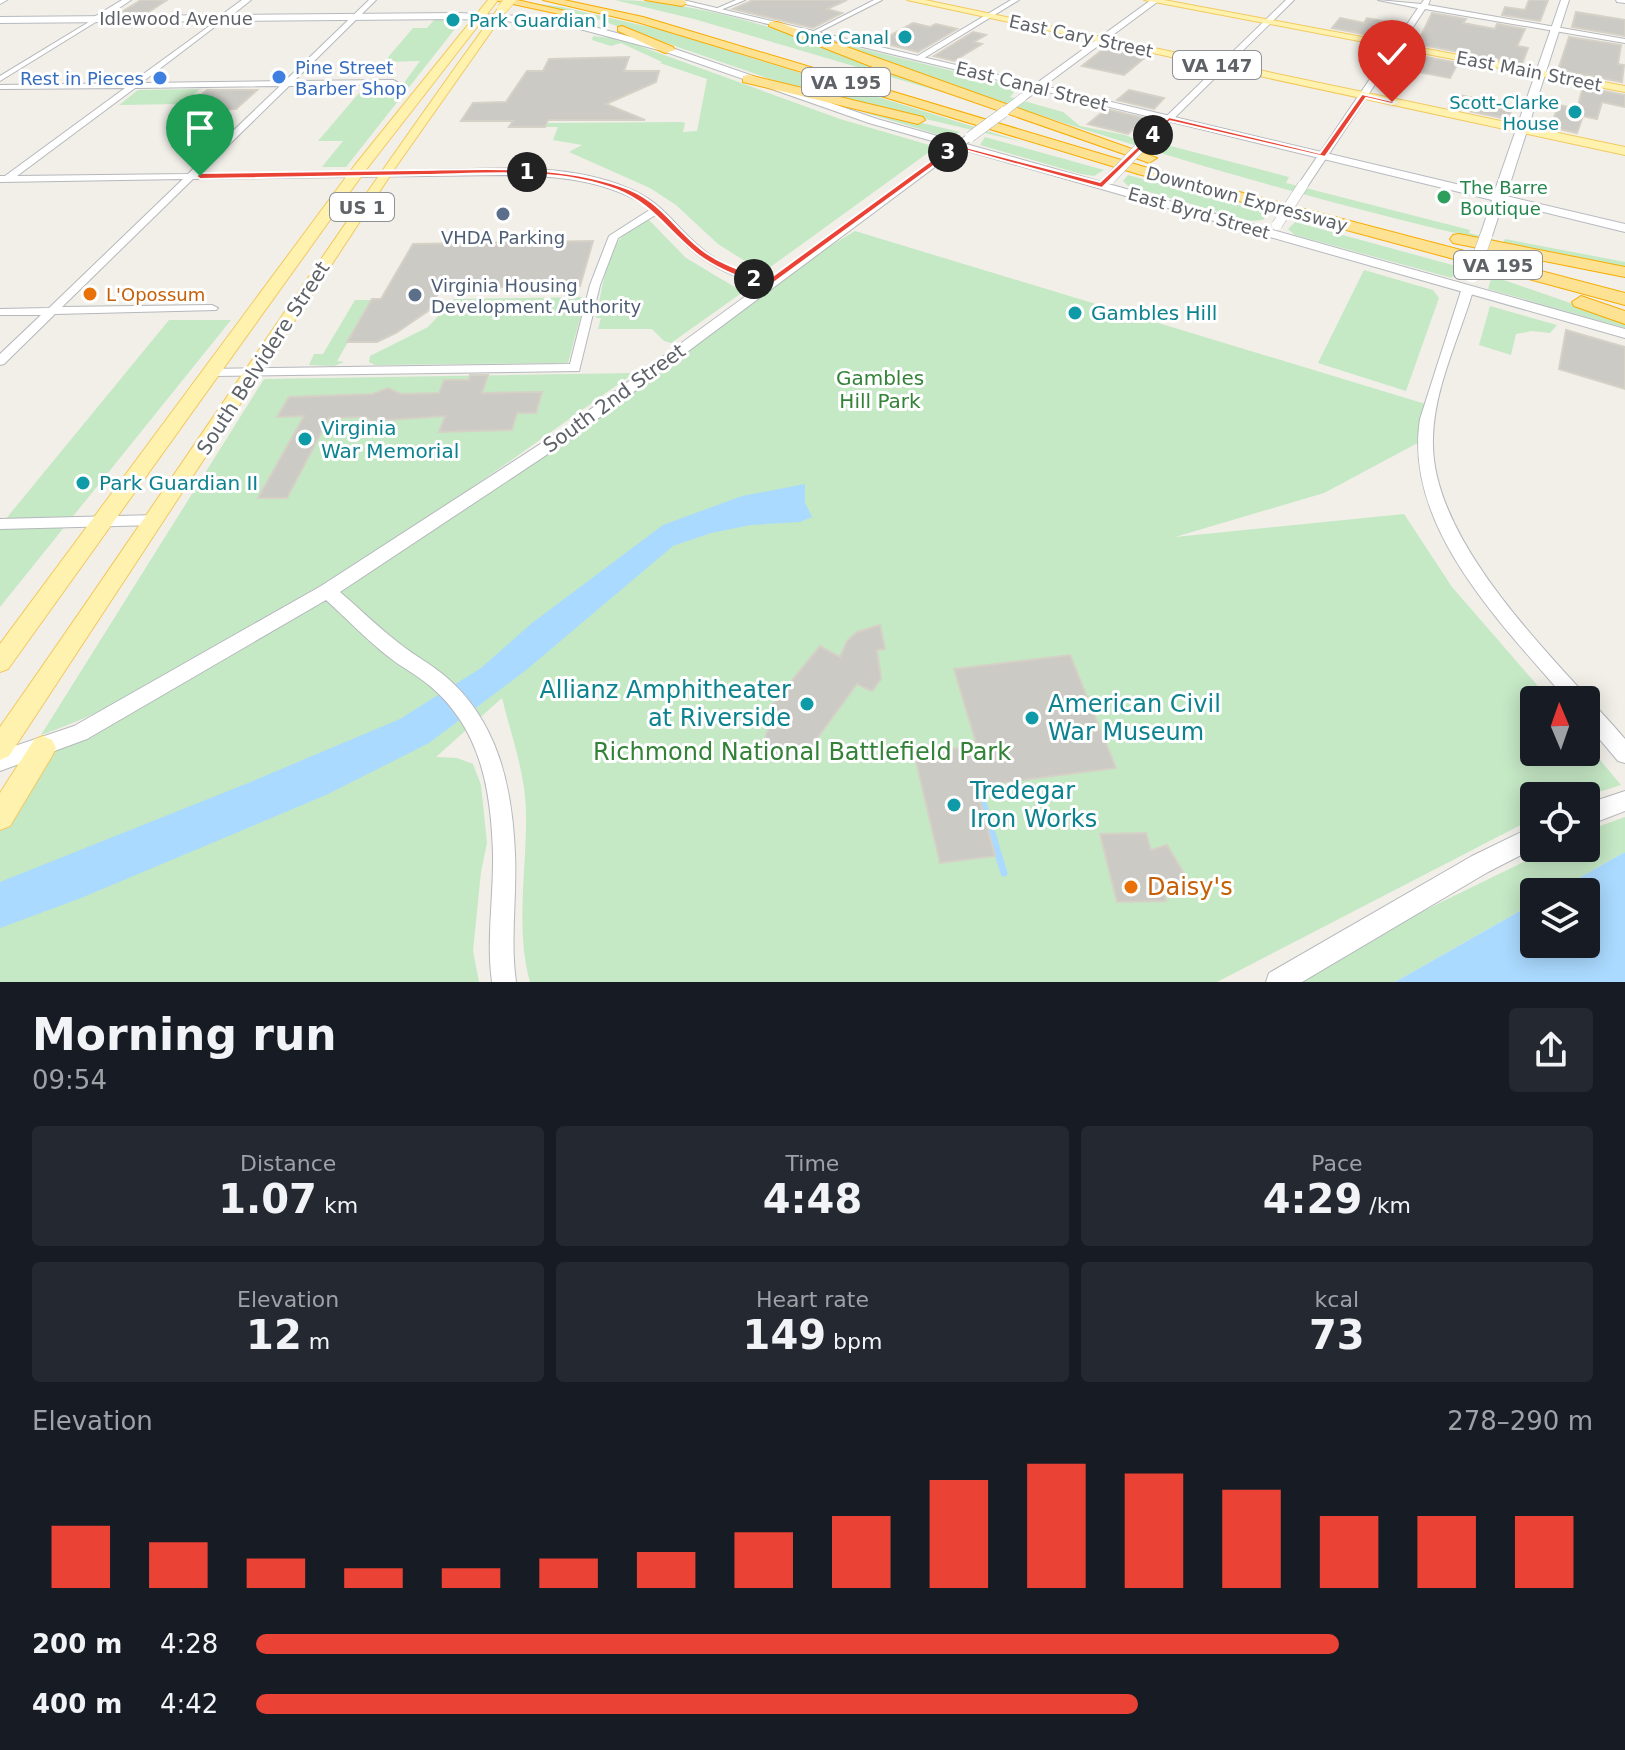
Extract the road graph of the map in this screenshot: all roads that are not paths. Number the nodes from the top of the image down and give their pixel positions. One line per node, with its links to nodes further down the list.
1 (127, 0): 24 (street)
2 (247, 0): 23 (street)
3 (373, 0): 22 (street)
4 (510, 0): 18 (main road, South Belvidere Street / US 1, bridge)
5 (548, 0): 52 (highway, Downtown Expressway / VA 195)
6 (598, 0): 51 (highway, Downtown Expressway / VA 195)
7 (650, 0): 16 (highway)
8 (742, 0): 19 (street)
9 (879, 0): 29 (street)
10 (912, 0): 21 (main road, East Cary Street / VA 147)
11 (1016, 0): 21 (street)
12 (1153, 0): 26 (main road, East Main Street / VA 147); 30 (street, South 2nd Street)
13 (1290, 0): 26 (street)
14 (1382, 0): 17 (street)
15 (1565, 0): 28 (main road)
16 (678, 1): 19 (main road, East Canal Street)
17 (1425, 3): 28 (street); 32 (street)
18 (496, 6): 20 (main road, South Belvidere Street / US 1); 33 (highway); 53 (main road, South Belvidere Street / US 1)
19 (716, 10): 27 (main road, East Canal Street)
20 (479, 16): 22 (main road, Idlewood Avenue); 54 (main road, South Belvidere Street / US 1)
21 (989, 16): 30 (main road, East Cary Street / VA 147); 34 (street)
22 (355, 17): 23 (main road, Idlewood Avenue); 40 (street)
23 (223, 18): 24 (main road, Idlewood Avenue); 41 (street)
24 (97, 19): 25 (main road, Idlewood Avenue); 37 (street)
25 (0, 20)
26 (1268, 22): 32 (main road, East Main Street / VA 147); 35 (street)
27 (773, 24): 29 (main road, East Canal Street); 51 (highway)
28 (1555, 29): 31 (street); 36 (main road)
29 (813, 33): 34 (main road, East Canal Street)
30 (1100, 40): 35 (main road, East Cary Street / VA 147); 43 (street, South 2nd Street)
31 (1625, 41)
32 (1398, 47): 36 (main road, East Main Street / VA 147); 45 (street)
33 (669, 50): 38 (main road, East Byrd Street)
34 (918, 58): 43 (main road, East Canal Street)
35 (1223, 66): 45 (main road, East Cary Street / VA 147); 46 (street)
36 (1540, 73): 44 (main road, East Main Street / VA 147); 47 (main road)
37 (0, 79)
38 (748, 79): 48 (main road, East Byrd Street); 52 (highway)
39 (393, 82): 40 (street)
40 (286, 83): 41 (street); 55 (street)
41 (133, 85): 42 (street); 56 (street)
42 (0, 87)
43 (1037, 87): 46 (main road, East Canal Street); 48 (street, South 2nd Street, bridge)
44 (1625, 89)
45 (1364, 96): 47 (main road, East Cary Street / VA 147); 50 (street)
46 (1169, 119): 50 (main road, East Canal Street); 57 (street, bridge)
47 (1522, 129): 49 (main road, East Cary Street / VA 147); 58 (main road)
48 (957, 145): 57 (main road, East Byrd Street); 66 (street, South 2nd Street)
49 (1625, 151)
50 (1322, 156): 58 (main road, East Canal Street); 62 (street, bridge)
51 (1159, 162): 60 (highway, Downtown Expressway / VA 195)
52 (1143, 171): 63 (highway, Downtown Expressway / VA 195)
53 (384, 173): 54 (street); 59 (street); 76 (main road, South Belvidere Street / US 1)
54 (355, 174): 55 (street); 75 (main road, South Belvidere Street / US 1)
55 (191, 176): 56 (street); 70 (street)
56 (3, 181)
57 (1106, 182): 62 (main road, East Byrd Street)
58 (1498, 198): 61 (main road, East Canal Street); 65 (main road, bridge)
59 (658, 209): 66 (street); 76 (street)
60 (1400, 228): 64 (highway); 67 (highway, Downtown Expressway / VA 195)
61 (1625, 228)
62 (1274, 230): 65 (main road, East Byrd Street)
63 (1371, 232): 68 (highway, Downtown Expressway / VA 195); 72 (highway)
64 (1625, 272)
65 (1470, 283): 73 (main road, East Byrd Street); 82 (street)
66 (768, 284): 80 (street, South 2nd Street)
67 (1625, 287)
68 (1625, 299)
69 (212, 308): 70 (street)
70 (51, 311): 71 (street); 74 (street)
71 (0, 312)
72 (1625, 318)
73 (1625, 334)
74 (0, 361)
75 (210, 372): 76 (street); 78 (main road, South Belvidere Street / US 1)
76 (253, 372): 77 (main road, South Belvidere Street / US 1)
77 (156, 520): 78 (street); 84 (main road, South Belvidere Street / US 1)
78 (102, 521): 79 (street); 81 (main road, South Belvidere Street / US 1)
79 (0, 524)
80 (327, 591): 85 (street, South 2nd Street); 92 (street)
81 (0, 662)
82 (1567, 686)
83 (1600, 725): 86 (street)
84 (0, 748)
85 (43, 748): 87 (street, South 2nd Street); 89 (main road)
86 (1625, 754)
87 (0, 761)
88 (1625, 801): 90 (street)
89 (6, 808)
90 (1600, 810)
91 (1520, 844): 93 (street)
92 (504, 982)
93 (1278, 982)

